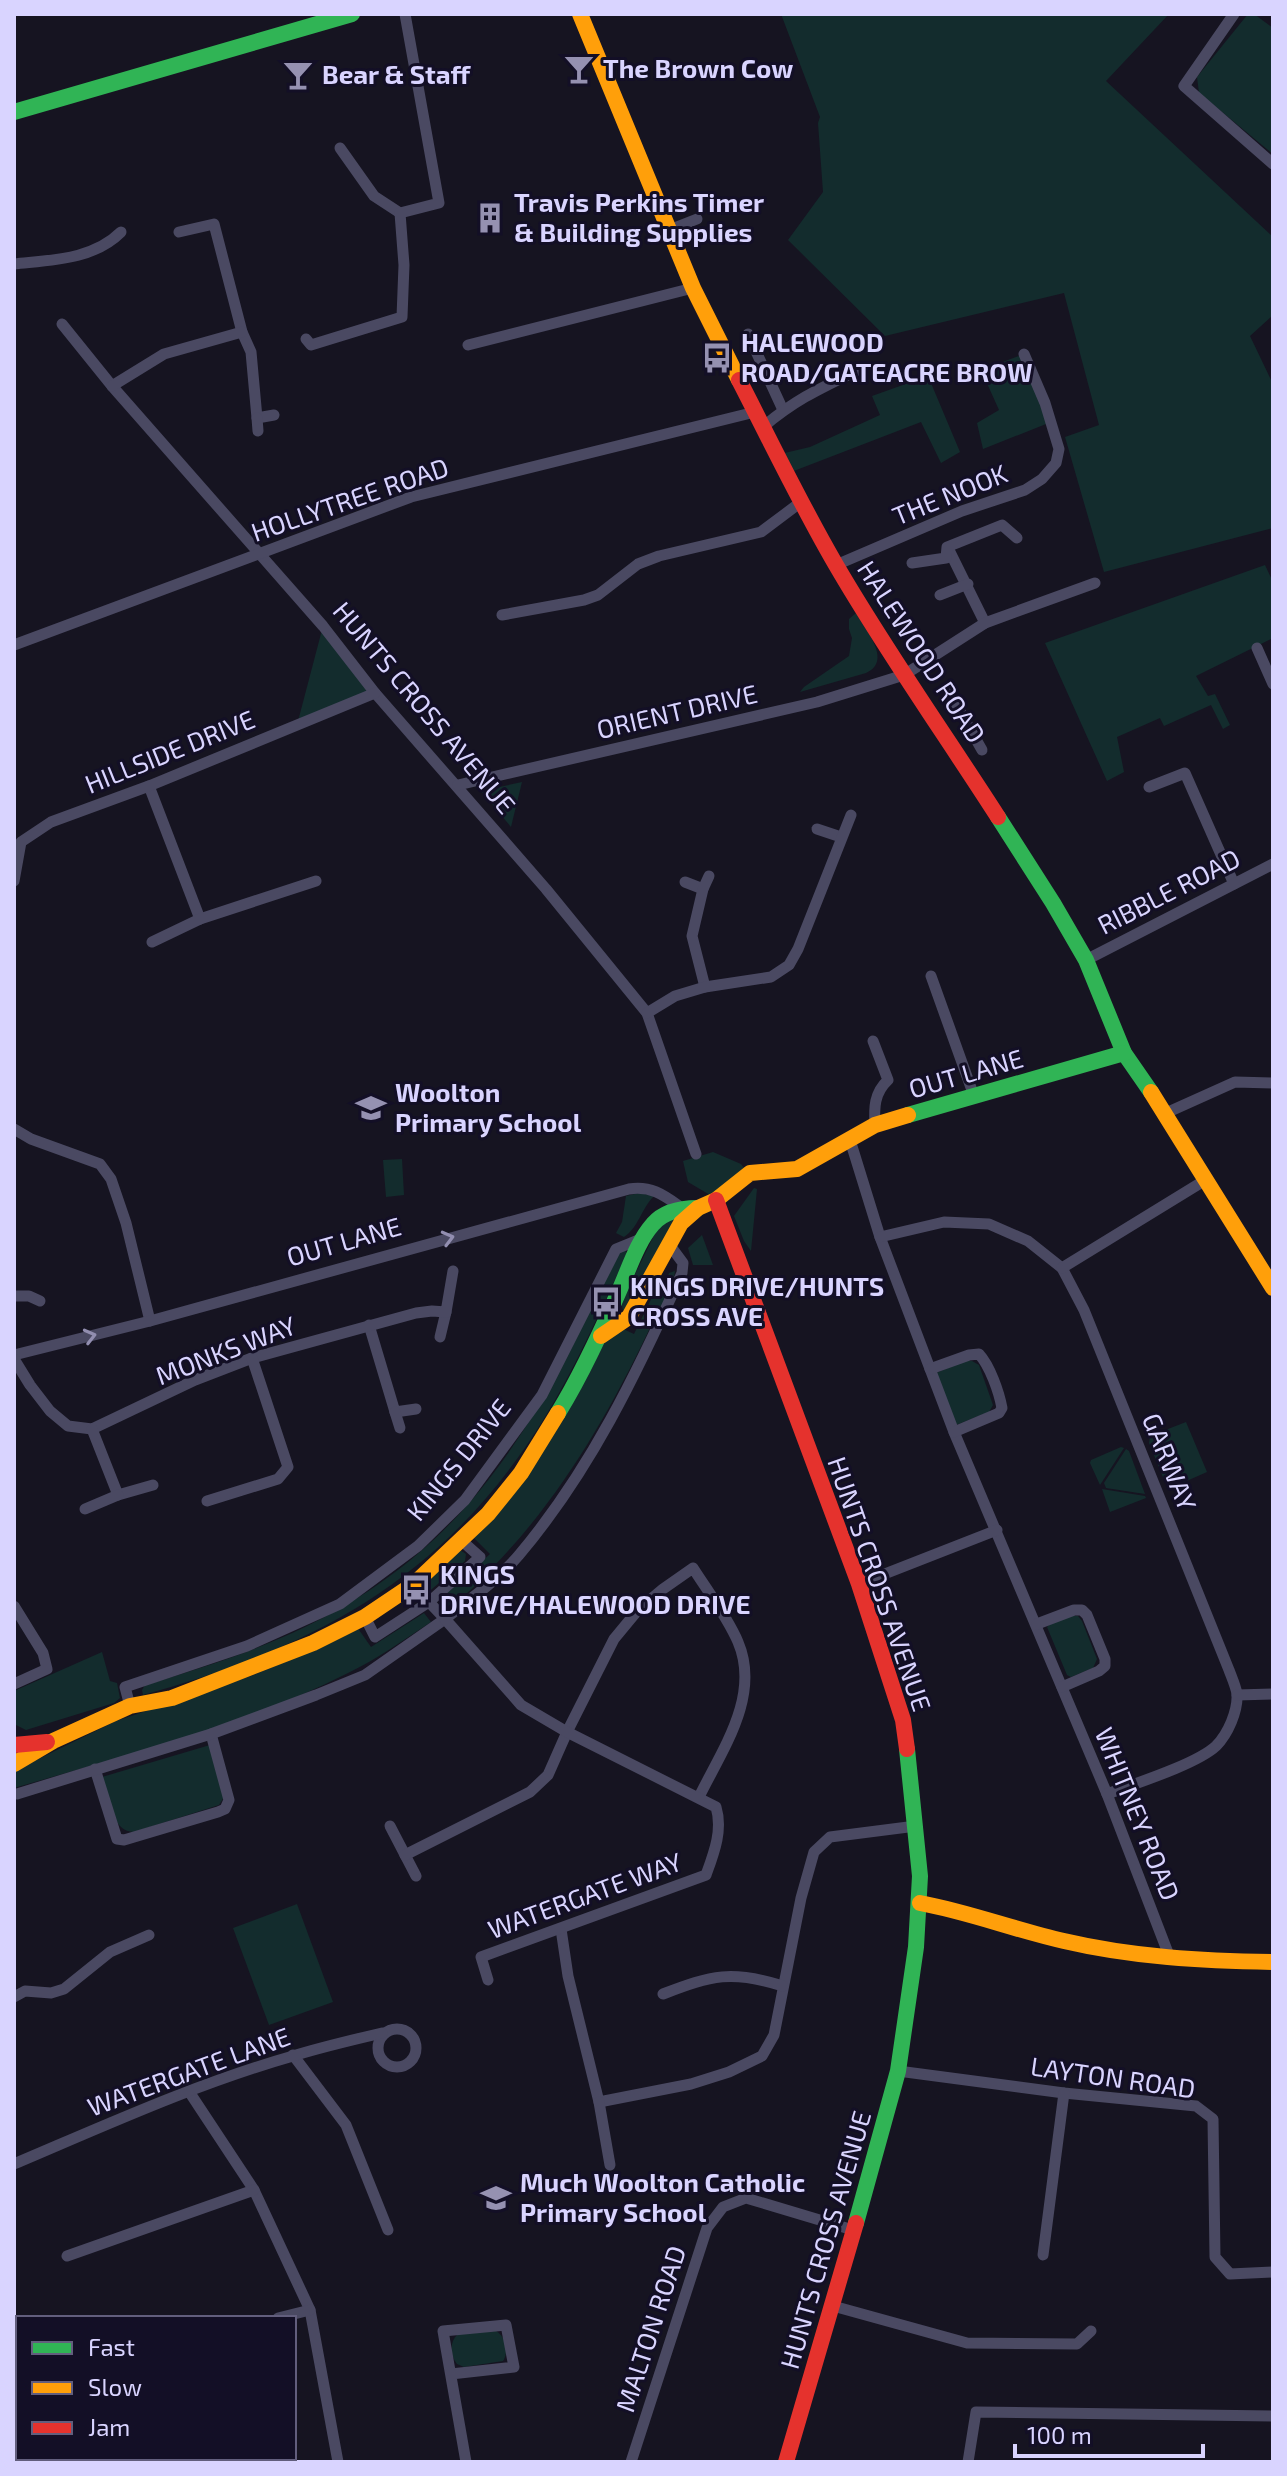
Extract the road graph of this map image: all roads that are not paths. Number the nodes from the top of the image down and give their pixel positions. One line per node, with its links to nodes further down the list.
1 (352, 14): 5 (street)
2 (405, 14): 8 (street)
3 (580, 14): 10 (street, HALEWOOD ROAD)
4 (1234, 14): 7 (street)
5 (14, 112)
6 (340, 148): 8 (street)
7 (1273, 164)
8 (400, 213): 18 (street)
9 (697, 219): 10 (street)
10 (669, 230): 14 (street, HALEWOOD ROAD)
11 (121, 232): 13 (street)
12 (179, 232): 16 (street)
13 (14, 264)
14 (693, 288): 19 (street); 25 (street, HALEWOOD ROAD)
15 (62, 324): 22 (street, HUNTS CROSS AVENUE)
16 (242, 332): 22 (street); 24 (street)
17 (748, 334): 23 (street)
18 (306, 339)
19 (468, 345)
20 (1024, 354): 31 (street, THE NOOK)
21 (860, 369): 23 (street)
22 (112, 386): 29 (street, HUNTS CROSS AVENUE)
23 (783, 410): 25 (street)
24 (274, 415)
25 (759, 420): 26 (street, HALEWOOD ROAD); 29 (street, HOLLYTREE ROAD)
26 (801, 502): 31 (street, HALEWOOD ROAD); 35 (street)
27 (1017, 538): 28 (street)
28 (947, 547): 30 (street); 33 (street)
29 (259, 555): 37 (street, HOLLYTREE ROAD); 42 (street, HUNTS CROSS AVENUE)
30 (912, 563)
31 (836, 565): 39 (street, HALEWOOD ROAD)
32 (1095, 583): 36 (street, ORIENT DRIVE)
33 (968, 584): 34 (street); 36 (street)
34 (940, 595)
35 (502, 615)
36 (985, 623): 39 (street, ORIENT DRIVE)
37 (14, 645)
38 (1257, 648): 40 (street)
39 (904, 675): 44 (street, HALEWOOD ROAD); 46 (street, ORIENT DRIVE)
40 (1273, 684)
41 (949, 692): 43 (street)
42 (375, 693): 46 (street, HUNTS CROSS AVENUE); 47 (street, HILLSIDE DRIVE)
43 (972, 732): 44 (street); 45 (street)
44 (952, 745): 61 (street, HALEWOOD ROAD)
45 (982, 750)
46 (458, 785): 64 (street, HUNTS CROSS AVENUE)
47 (149, 786): 54 (street, HILLSIDE DRIVE); 59 (street)
48 (1149, 787): 57 (street)
49 (851, 815): 51 (street)
50 (817, 829): 51 (street)
51 (841, 837): 63 (street)
52 (1273, 864): 57 (street, RIBBLE ROAD)
53 (709, 876): 58 (street)
54 (14, 881)
55 (316, 881): 59 (street)
56 (685, 882): 58 (street)
57 (1234, 884): 61 (street, RIBBLE ROAD)
58 (703, 889): 63 (street)
59 (200, 919): 60 (street)
60 (152, 942)
61 (1086, 960): 66 (street, HALEWOOD ROAD)
62 (931, 976): 68 (street)
63 (705, 987): 64 (street)
64 (647, 1013): 73 (street, HUNTS CROSS AVENUE)
65 (873, 1041): 70 (street)
66 (1124, 1053): 68 (street, OUT LANE); 69 (street, HALEWOOD ROAD)
67 (1273, 1083): 69 (street)
68 (974, 1096): 70 (street, OUT LANE)
69 (1166, 1113): 74 (street, HALEWOOD ROAD)
70 (875, 1125): 72 (street, OUT LANE)
71 (14, 1129): 86 (street)
72 (850, 1140): 75 (street, OUT LANE); 77 (street, WHITNEY ROAD)
73 (696, 1154)
74 (1207, 1179): 80 (street); 82 (street, HALEWOOD ROAD)
75 (716, 1200): 76 (street, OUT LANE); 104 (street, HUNTS CROSS AVENUE)
76 (690, 1208): 78 (street, KINGS DRIVE); 79 (street, KINGS DRIVE); 86 (street, OUT LANE, one-way to 76)
77 (880, 1237): 80 (street, GARWAY); 92 (street, WHITNEY ROAD)
78 (643, 1238): 89 (street, KINGS DRIVE); 114 (street, KINGS DRIVE)
79 (669, 1244): 89 (street, KINGS DRIVE); 108 (street)
80 (1062, 1268): 113 (street, GARWAY)
81 (453, 1271): 85 (street)
82 (1273, 1288)
83 (14, 1296): 84 (street)
84 (40, 1301)
85 (446, 1312): 87 (street, MONKS WAY); 88 (street)
86 (150, 1321): 90 (street, OUT LANE, one-way to 86)
87 (369, 1325): 91 (street, MONKS WAY); 94 (street)
88 (440, 1337)
89 (598, 1338): 103 (street, KINGS DRIVE)
90 (14, 1357): 96 (street)
91 (252, 1358): 96 (street, MONKS WAY); 100 (street)
92 (930, 1369): 97 (street, WHITNEY ROAD); 97 (street)
93 (416, 1409): 94 (street)
94 (395, 1412): 95 (street)
95 (400, 1428)
96 (92, 1429): 99 (street)
97 (954, 1432): 102 (street, WHITNEY ROAD)
98 (153, 1485): 99 (street)
99 (118, 1495): 101 (street)
100 (207, 1501)
101 (85, 1509)
102 (997, 1530): 104 (street); 109 (street, WHITNEY ROAD)
103 (461, 1540): 105 (street, KINGS DRIVE); 107 (street, KINGS DRIVE)
104 (859, 1584): 125 (street, HUNTS CROSS AVENUE)
105 (429, 1602): 107 (street, KINGS DRIVE); 108 (street)
106 (14, 1606): 110 (street)
107 (365, 1617): 114 (street, KINGS DRIVE)
108 (445, 1619): 115 (street); 116 (street)
109 (1037, 1624): 111 (street, WHITNEY ROAD); 111 (street)
110 (14, 1684)
111 (1062, 1687): 122 (street, WHITNEY ROAD)
112 (1273, 1694): 113 (street)
113 (1237, 1695): 122 (street)
114 (130, 1706): 117 (street, KINGS DRIVE)
115 (567, 1732): 123 (street); 123 (street); 126 (street)
116 (211, 1734): 120 (street); 120 (street)
117 (53, 1741): 118 (street, KINGS DRIVE); 119 (street, KINGS DRIVE)
118 (14, 1745)
119 (14, 1764)
120 (95, 1769): 121 (street)
121 (17, 1794)
122 (1107, 1794): 131 (street, WHITNEY ROAD)
123 (699, 1797): 129 (street, WATERGATE WAY)
124 (390, 1826): 126 (street)
125 (916, 1826): 128 (street, HUNTS CROSS AVENUE); 134 (street)
126 (405, 1855): 127 (street)
127 (416, 1876)
128 (920, 1903): 131 (street); 139 (street, HUNTS CROSS AVENUE)
129 (561, 1929): 133 (street, WATERGATE WAY); 142 (street)
130 (149, 1935): 136 (street)
131 (1170, 1958): 132 (street)
132 (1273, 1962)
133 (488, 1980)
134 (783, 1986): 135 (street); 142 (street)
135 (663, 1994)
136 (14, 1997)
137 (382, 2033): 138 (street, WATERGATE LANE)
138 (293, 2055): 140 (street, WATERGATE LANE); 146 (street)
139 (898, 2071): 141 (street, LAYTON ROAD); 147 (street, HUNTS CROSS AVENUE)
140 (190, 2093): 143 (street, WATERGATE LANE); 145 (street)
141 (1064, 2093): 148 (street); 150 (street, LAYTON ROAD)
142 (599, 2102): 144 (street)
143 (14, 2164)
144 (610, 2165)
145 (254, 2190): 149 (street); 152 (street)
146 (388, 2230)
147 (853, 2230): 151 (street, HUNTS CROSS AVENUE); 159 (street, MALTON ROAD)
148 (1043, 2255)
149 (67, 2256)
150 (1273, 2272)
151 (833, 2306): 154 (street); 160 (street, HUNTS CROSS AVENUE)
152 (310, 2310): 153 (street); 157 (street)
153 (286, 2316)
154 (1091, 2331)
155 (451, 2374): 155 (street); 158 (street)
156 (1273, 2416): 161 (street)
157 (338, 2462)
158 (466, 2462)
159 (631, 2462)
160 (786, 2462)
161 (968, 2462)

